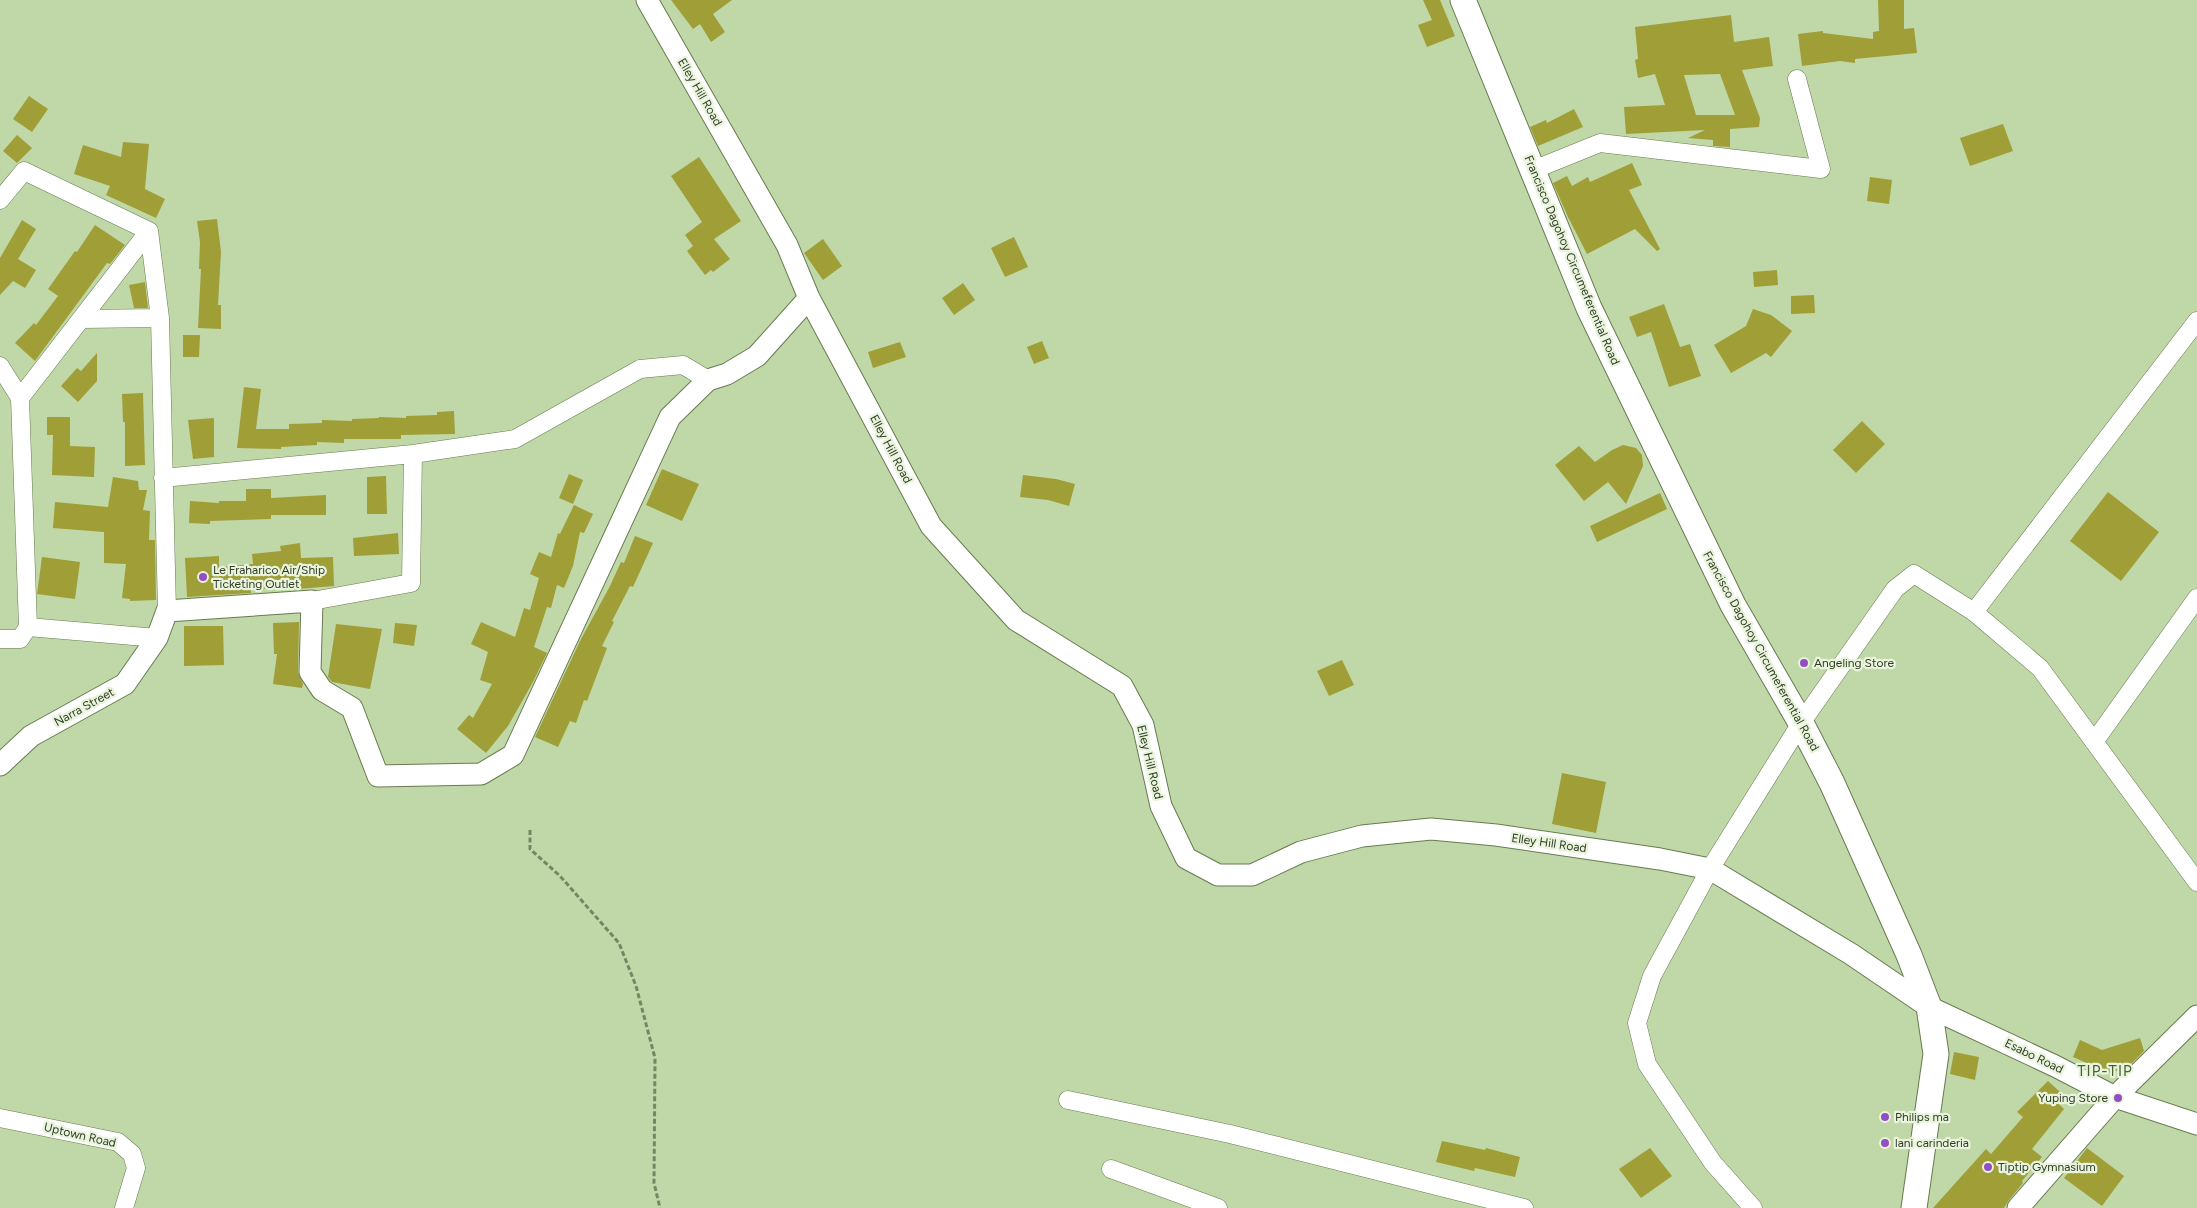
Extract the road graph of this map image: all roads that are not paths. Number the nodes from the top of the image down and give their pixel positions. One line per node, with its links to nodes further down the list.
1 (647, 0): 7 (street, Elley Hill Road)
2 (1463, 0): 4 (main road, Francisco Dagohoy Circumeferential Road)
3 (1797, 79): 4 (street)
4 (1532, 170): 23 (main road, Francisco Dagohoy Circumeferential Road)
5 (0, 200): 6 (street)
6 (148, 232): 8 (street); 9 (street)
7 (809, 298): 12 (street); 26 (street, Elley Hill Road)
8 (160, 318): 9 (street); 15 (street)
9 (82, 319): 13 (street)
10 (2197, 320): 19 (street)
11 (0, 366): 13 (street)
12 (708, 380): 14 (street); 17 (street)
13 (20, 398): 20 (street)
14 (413, 454): 15 (street); 17 (street)
15 (163, 478): 18 (street)
16 (2197, 598): 24 (street)
17 (312, 602): 18 (street)
18 (167, 611): 21 (street, Narra Street)
19 (1974, 612): 23 (street); 24 (street)
20 (28, 627): 21 (street); 22 (street)
21 (157, 638): 25 (street, Narra Street)
22 (0, 639)
23 (1801, 723): 26 (street); 28 (main road, Francisco Dagohoy Circumeferential Road)
24 (2094, 742): 27 (street)
25 (0, 764)
26 (1710, 870): 28 (street, Elley Hill Road); 38 (street)
27 (2197, 882)
28 (1929, 1007): 30 (street, Esabo Road); 39 (main road, Francisco Dagohoy Circumeferential Road)
29 (2197, 1016): 30 (street)
30 (2115, 1097): 33 (street, Esabo Road); 40 (street)
31 (1068, 1100): 37 (street)
32 (0, 1118): 35 (street, Uptown Road)
33 (2197, 1124)
34 (1111, 1170): 36 (street)
35 (124, 1208)
36 (1218, 1208)
37 (1524, 1208)
38 (1753, 1208)
39 (1914, 1208)
40 (2018, 1208)

